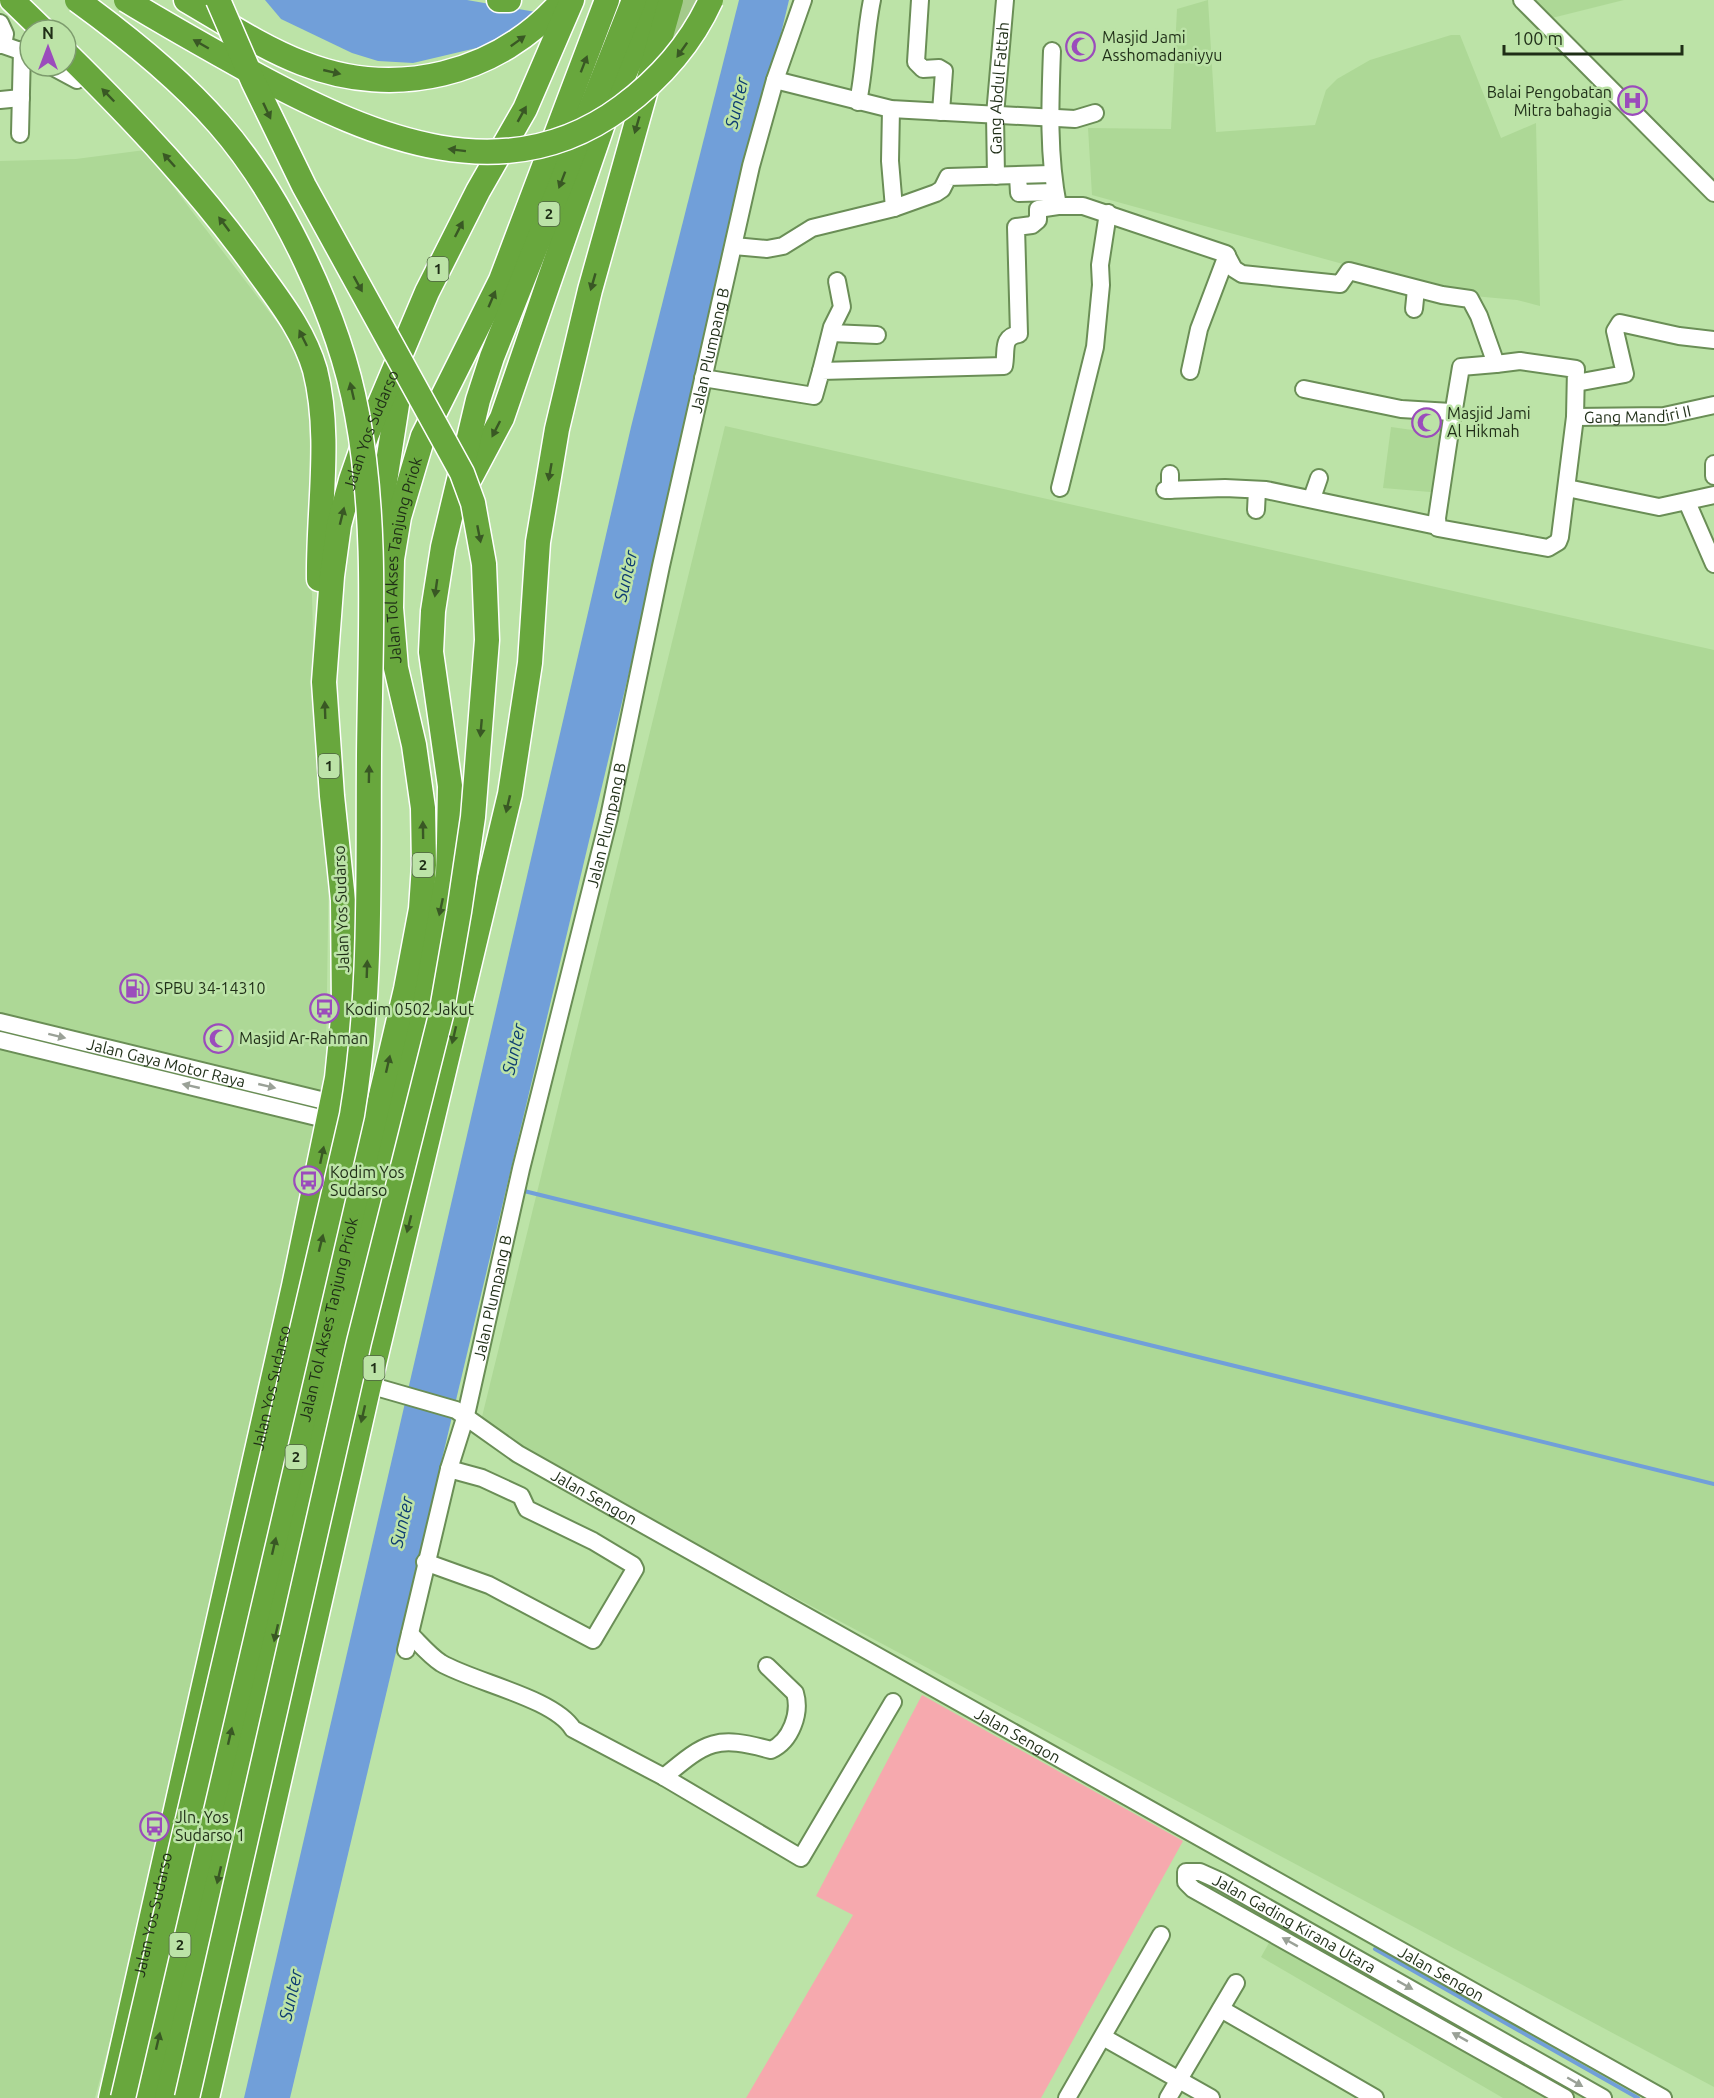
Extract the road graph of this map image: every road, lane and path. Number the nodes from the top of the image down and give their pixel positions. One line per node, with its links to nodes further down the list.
1 (12, 0): 21 (highway)
2 (77, 0): 106 (highway, one-way to 2, bridge)
3 (126, 0): 15 (highway, one-way to 3, bridge)
4 (186, 0): 8 (highway, one-way to 8, bridge)
5 (219, 0): 110 (highway, one-way to 110, bridge)
6 (499, 0): 7 (highway)
7 (509, 0)
8 (563, 0)
9 (572, 0): 52 (highway, Jalan Yos Sudarso / 1, one-way to 9)
10 (607, 0): 80 (highway, Jalan Tol Akses Tanjung Priok / 2, one-way to 10)
11 (634, 0): 76 (highway, Jalan Tol Akses Tanjung Priok / 2, one-way to 76)
12 (652, 0): 76 (highway, one-way to 76)
13 (671, 0): 24 (highway, 1)
14 (688, 0): 24 (main road)
15 (711, 0)
16 (803, 0): 31 (street, Jalan Plumpang B)
17 (872, 0): 34 (street)
18 (920, 0): 36 (street)
19 (1005, 0): 38 (street, Gang Abdul Fattah)
20 (1521, 0): 44 (street)
21 (31, 18)
22 (1, 24): 23 (street)
23 (2, 45): 25 (street)
24 (659, 48): 87 (highway, 1, one-way to 87)
25 (18, 50)
26 (1052, 51): 39 (street)
27 (78, 66): 81 (highway, one-way to 27)
28 (23, 78): 32 (street)
29 (72, 78): 30 (street)
30 (76, 80)
31 (775, 80): 34 (street); 48 (street, Jalan Plumpang B)
32 (21, 99): 33 (street); 40 (street)
33 (0, 100)
34 (858, 102): 35 (street)
35 (891, 109): 36 (street); 46 (street)
36 (941, 112): 38 (street)
37 (1095, 113): 39 (street)
38 (995, 115): 39 (street); 42 (street, Gang Abdul Fattah)
39 (1049, 119): 41 (street)
40 (20, 134)
41 (1051, 174): 43 (street); 45 (street)
42 (996, 176): 43 (street); 46 (street)
43 (1018, 176): 45 (street)
44 (1714, 193)
45 (1056, 199): 47 (street); 58 (street)
46 (894, 208): 48 (street)
47 (1108, 213): 49 (street); 70 (street)
48 (734, 246): 60 (street, Jalan Plumpang B)
49 (1227, 255): 51 (street); 59 (street)
50 (837, 280): 54 (street)
51 (1416, 289): 53 (street); 57 (street)
52 (427, 292): 80 (highway); 81 (highway, Jalan Yos Sudarso / 1, one-way to 52)
53 (1414, 309)
54 (831, 333): 55 (street); 58 (street)
55 (877, 335)
56 (1714, 340): 61 (street)
57 (1496, 364): 61 (street); 65 (street)
58 (822, 371): 60 (street)
59 (1190, 371)
60 (703, 378): 88 (street, Jalan Plumpang B)
61 (1576, 383): 64 (street)
62 (1304, 389): 65 (street)
63 (1714, 405): 64 (street, Gang Mandiri II)
64 (1575, 409): 71 (street)
65 (1454, 410): 78 (street)
66 (1714, 464): 67 (street)
67 (1714, 476)
68 (1319, 478): 74 (street)
69 (1168, 485): 72 (street)
70 (1060, 488)
71 (1567, 488): 75 (street); 78 (street)
72 (1257, 490): 74 (street); 77 (street)
73 (1714, 495): 75 (street)
74 (1312, 498): 78 (street)
75 (1687, 502): 79 (street)
76 (453, 510): 86 (highway, Jalan Tol Akses Tanjung Priok / 2, one-way to 86)
77 (1256, 510)
78 (1437, 526)
79 (1714, 564)
80 (391, 608): 86 (highway, Jalan Tol Akses Tanjung Priok / 2, one-way to 80)
81 (324, 682): 85 (highway, Jalan Yos Sudarso / 1, one-way to 81)
82 (0, 1022): 84 (street, Jalan Gaya Motor Raya, one-way to 84)
83 (0, 1040): 84 (street, Jalan Gaya Motor Raya, one-way to 83)
84 (220, 1084): 85 (street, Jalan Gaya Motor Raya)
85 (331, 1111): 102 (highway, Jalan Yos Sudarso / 1, one-way to 85)
86 (386, 1124): 108 (highway, Jalan Tol Akses Tanjung Priok / 2, one-way to 86); 109 (highway, Jalan Tol Akses Tanjung Priok / 2, one-way to 109)
87 (369, 1385): 88 (street, Jalan Sengon); 103 (highway, 1, one-way to 103)
88 (461, 1413): 89 (street, Jalan Plumpang B); 119 (street, Jalan Sengon)
89 (449, 1469): 90 (street, Jalan Plumpang B); 90 (street)
90 (426, 1562): 93 (street, Jalan Plumpang B)
91 (767, 1666): 93 (street)
92 (893, 1702): 93 (street)
93 (664, 1777)
94 (1271, 1910): 95 (street); 95 (street, Jalan Gading Kirana Utara); 100 (street, Jalan Gading Kirana Utara, one-way to 100)
95 (1262, 1927): 101 (street, Jalan Gading Kirana Utara, one-way to 95)
96 (1161, 1935): 99 (street)
97 (1236, 1983): 98 (street)
98 (1221, 2009): 104 (street); 116 (street)
99 (1103, 2037): 104 (street); 113 (street)
100 (1506, 2042): 101 (street); 118 (street, Jalan Gading Kirana Utara, one-way to 118)
101 (1497, 2057): 117 (street, Jalan Gading Kirana Utara)
102 (119, 2065): 105 (highway, Jalan Yos Sudarso / 1); 107 (highway)
103 (213, 2072): 111 (highway); 112 (highway, 1)
104 (1178, 2080): 114 (street); 115 (street)
105 (111, 2098)
106 (123, 2098)
107 (134, 2098)
108 (144, 2098)
109 (166, 2098)
110 (187, 2098)
111 (195, 2098)
112 (207, 2098)
113 (1067, 2098)
114 (1168, 2098)
115 (1211, 2098)
116 (1375, 2098)
117 (1565, 2098)
118 (1603, 2098)
119 (1663, 2098)

